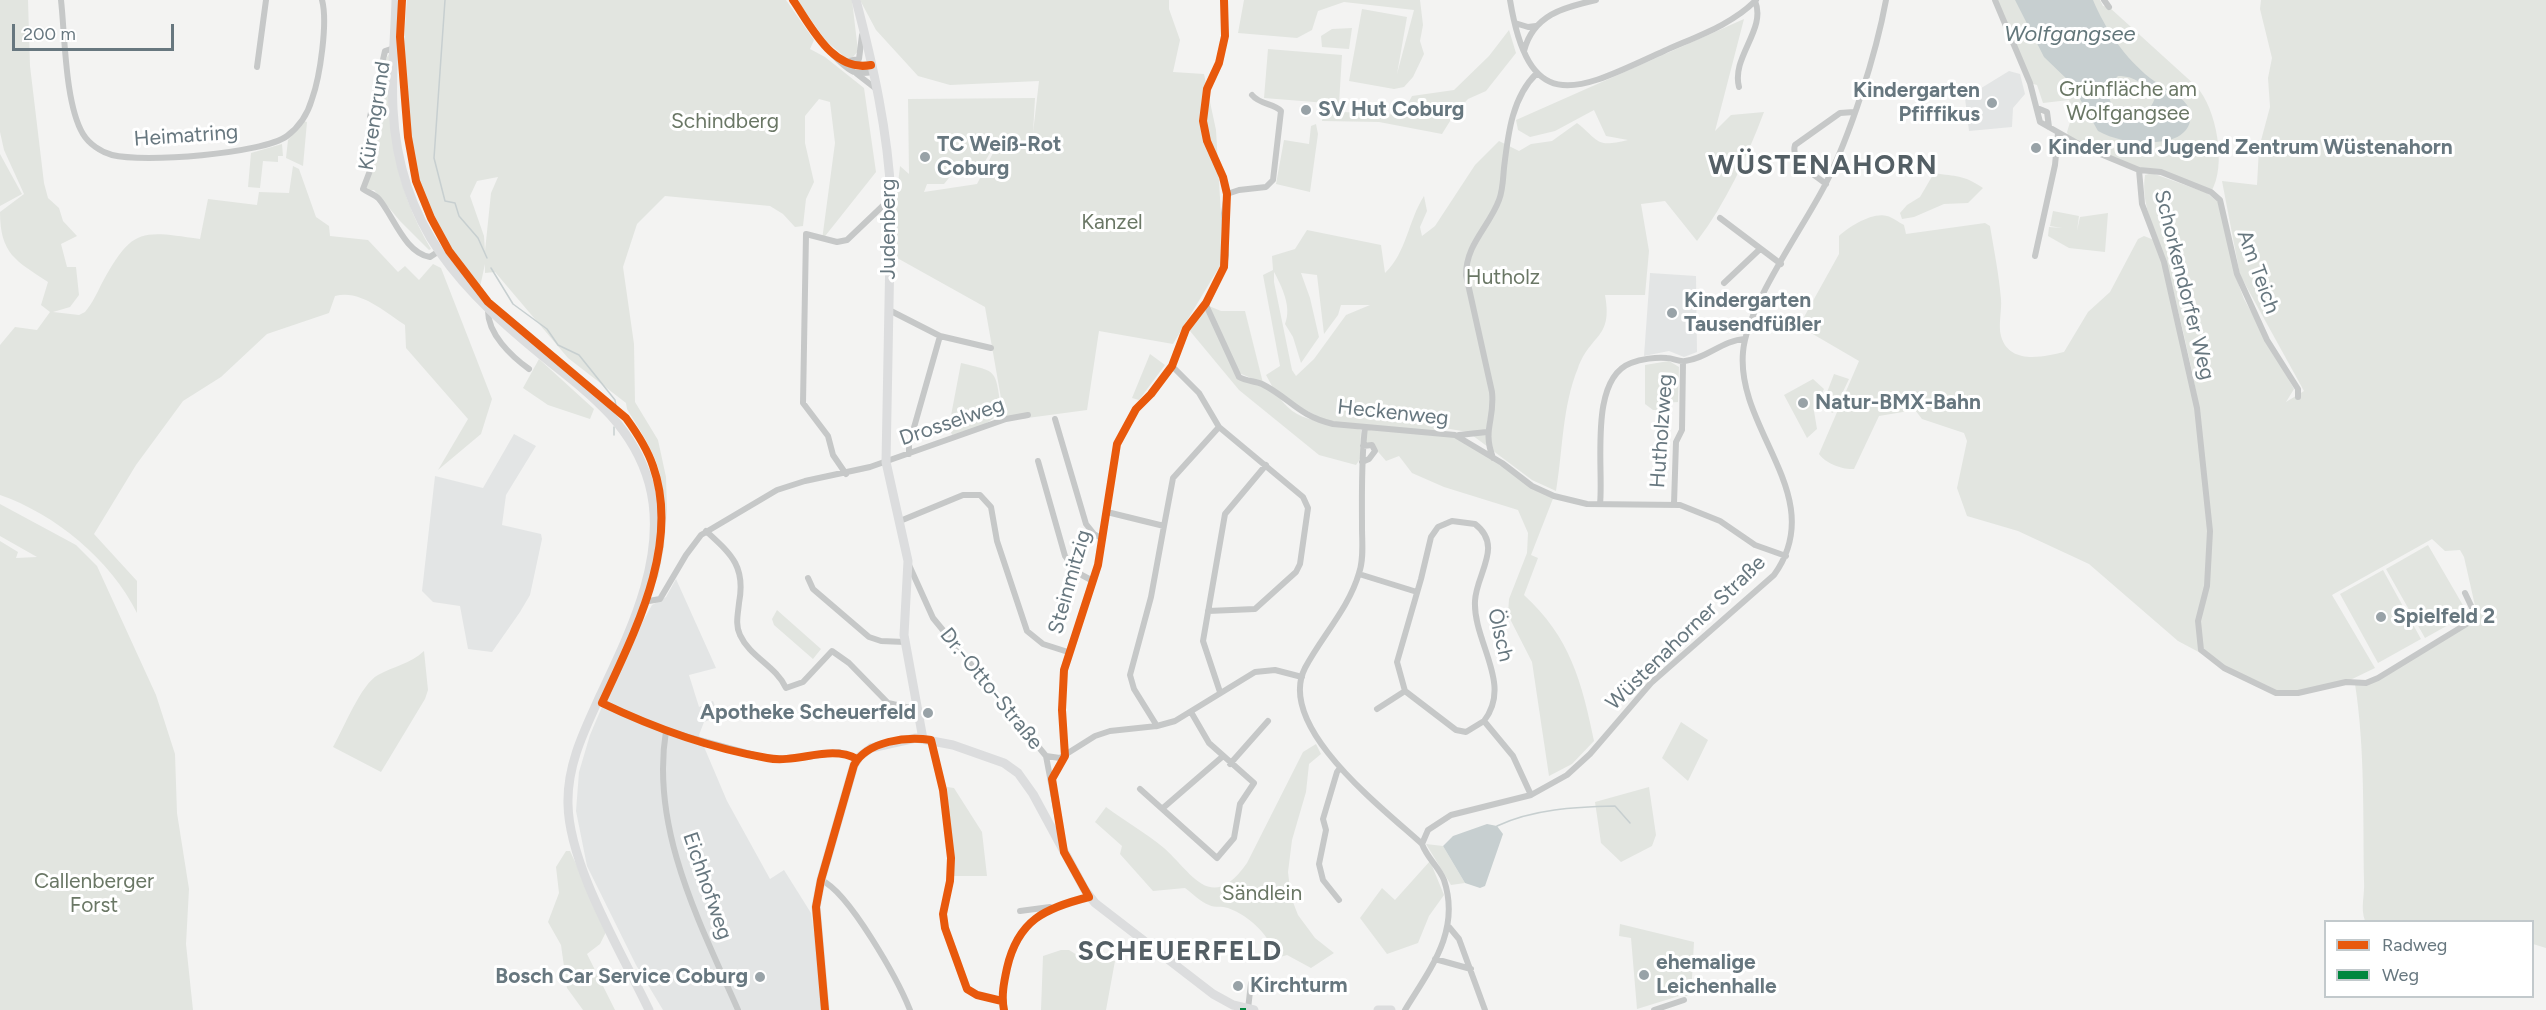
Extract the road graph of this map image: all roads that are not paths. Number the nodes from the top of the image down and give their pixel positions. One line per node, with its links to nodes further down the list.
1 (61, 0): 3 (street, Heimatring)
2 (266, 0): 21 (street)
3 (322, 0)
4 (793, 0): 20 (street)
5 (856, 0): 15 (street, Judenberg)
6 (1224, 0): 32 (street, Heckenweg)
7 (1510, 0): 16 (street)
8 (1596, 0): 17 (street)
9 (1886, 0): 28 (street, Wüstenahorner Straße)
10 (1995, 0): 29 (street)
11 (2104, 0): 14 (street)
12 (1755, 1): 24 (street); 25 (street)
13 (396, 3): 18 (street, Kürengrund)
14 (2109, 7)
15 (862, 22): 20 (street); 22 (street, Judenberg)
16 (1515, 23): 17 (street); 19 (street)
17 (1536, 26): 19 (street)
18 (394, 48): 36 (street, Kürengrund); 36 (street, Kürengrund)
19 (1524, 51): 24 (street)
20 (843, 62): 22 (street); 23 (street)
21 (257, 67)
22 (872, 69): 23 (street); 26 (street, Judenberg)
23 (851, 70): 26 (street)
24 (1537, 73): 54 (street)
25 (1739, 87)
26 (877, 90): 33 (street, Judenberg)
27 (1252, 95): 32 (street)
28 (1854, 112): 31 (street, Wüstenahorner Straße); 31 (street)
29 (2058, 133): 30 (street); 37 (street)
30 (2139, 170): 48 (street, Am Teich); 77 (street, Schorkendorfer Weg)
31 (1826, 184): 38 (street, Wüstenahorner Straße)
32 (1227, 194): 53 (street, Heckenweg)
33 (891, 198): 40 (street, Judenberg); 63 (street)
34 (1720, 218): 35 (street)
35 (1760, 249): 38 (street); 39 (street)
36 (438, 251): 41 (street, Kürengrund)
37 (2035, 256)
38 (1781, 264): 43 (street, Wüstenahorner Straße)
39 (1724, 283)
40 (889, 310): 42 (street); 60 (street, Judenberg)
41 (488, 311): 47 (street, Kürengrund); 78 (street, Kürengrund)
42 (940, 336): 44 (street); 57 (street)
43 (1745, 339): 45 (street, Hutholzweg); 71 (street, Wüstenahorner Straße)
44 (992, 348)
45 (1683, 362): 64 (street, Hutholzweg); 65 (street, Hutholzweg)
46 (1172, 366): 52 (street)
47 (529, 369)
48 (2298, 397)
49 (1028, 414): 57 (street, Drosselweg)
50 (1055, 419): 70 (street)
51 (1129, 421): 66 (street, Steinmitzig)
52 (1219, 427): 62 (street); 68 (street)
53 (1365, 427): 55 (street, Heckenweg); 56 (street)
54 (1487, 432): 55 (street); 58 (street)
55 (1455, 435): 58 (street, Heckenweg)
56 (1363, 446): 61 (street); 61 (street)
57 (909, 454): 60 (street, Drosselweg)
58 (1493, 458): 64 (street, Heckenweg)
59 (1038, 461): 74 (street)
60 (886, 462): 63 (street, Drosselweg); 67 (street, Dr.-Otto-Straße)
61 (1362, 462): 72 (street)
62 (1266, 465): 79 (street); 79 (street)
63 (846, 474): 69 (street, Drosselweg)
64 (1600, 504): 65 (street, Heckenweg)
65 (1674, 504): 71 (street, Heckenweg)
66 (1107, 513): 68 (street); 70 (street, Steinmitzig)
67 (900, 521): 75 (street, Dr.-Otto-Straße); 81 (street)
68 (1164, 526): 91 (street)
69 (706, 531): 78 (street); 87 (street)
70 (1102, 538): 74 (street, Steinmitzig)
71 (1786, 556): 102 (street, Wüstenahorner Straße)
72 (1359, 574): 76 (street); 82 (street)
73 (808, 578): 80 (street)
74 (1093, 581): 81 (street, Steinmitzig)
75 (910, 582): 80 (street); 94 (street, Dr.-Otto-Straße)
76 (1418, 592): 83 (street, Ölsch); 90 (street, Ölsch)
77 (2466, 593)
78 (640, 599): 85 (street, Kürengrund)
79 (1208, 610): 84 (street)
80 (904, 642): 87 (street)
81 (1068, 652): 95 (street, Steinmitzig)
82 (1302, 676): 84 (street); 99 (street)
83 (1405, 691): 86 (street); 90 (street)
84 (1220, 692): 88 (street)
85 (597, 701): 92 (street); 120 (street, Kürengrund)
86 (1377, 709)
87 (919, 710): 93 (street)
88 (1191, 712): 91 (street); 96 (street)
89 (1268, 721): 98 (street)
90 (1484, 721): 102 (street)
91 (1157, 726): 95 (street)
92 (666, 731): 97 (street); 121 (street, Eichhofweg)
93 (927, 739): 97 (street); 105 (street); 118 (street)
94 (1046, 756): 95 (street); 100 (street, Dr.-Otto-Straße)
95 (1065, 756): 100 (street)
96 (1222, 757): 98 (street); 104 (street)
97 (857, 759): 108 (street)
98 (1230, 764): 104 (street)
99 (1340, 768): 106 (street); 110 (street)
100 (1052, 779): 103 (street, Dr.-Otto-Straße)
101 (1140, 789): 104 (street)
102 (1531, 795): 106 (street, Wüstenahorner Straße)
103 (1054, 798): 105 (street); 107 (street, Dr.-Otto-Straße)
104 (1164, 808)
105 (1042, 811): 107 (street)
106 (1422, 844): 113 (street)
107 (1065, 852): 109 (street)
108 (821, 880): 122 (street); 123 (street)
109 (1089, 897): 111 (street); 119 (street)
110 (1339, 900)
111 (1053, 906): 112 (street); 118 (street)
112 (1020, 911)
113 (1449, 927): 114 (street); 115 (street)
114 (1435, 959): 115 (street); 127 (street)
115 (1471, 969): 128 (street)
116 (1251, 983): 119 (street)
117 (1684, 1000): 129 (street)
118 (1002, 1001): 124 (street)
119 (1247, 1009)
120 (649, 1010)
121 (738, 1010)
122 (825, 1010)
123 (910, 1010)
124 (1004, 1010)
125 (1378, 1010): 126 (street)
126 (1391, 1010)
127 (1405, 1010)
128 (1485, 1010)
129 (1654, 1010)

